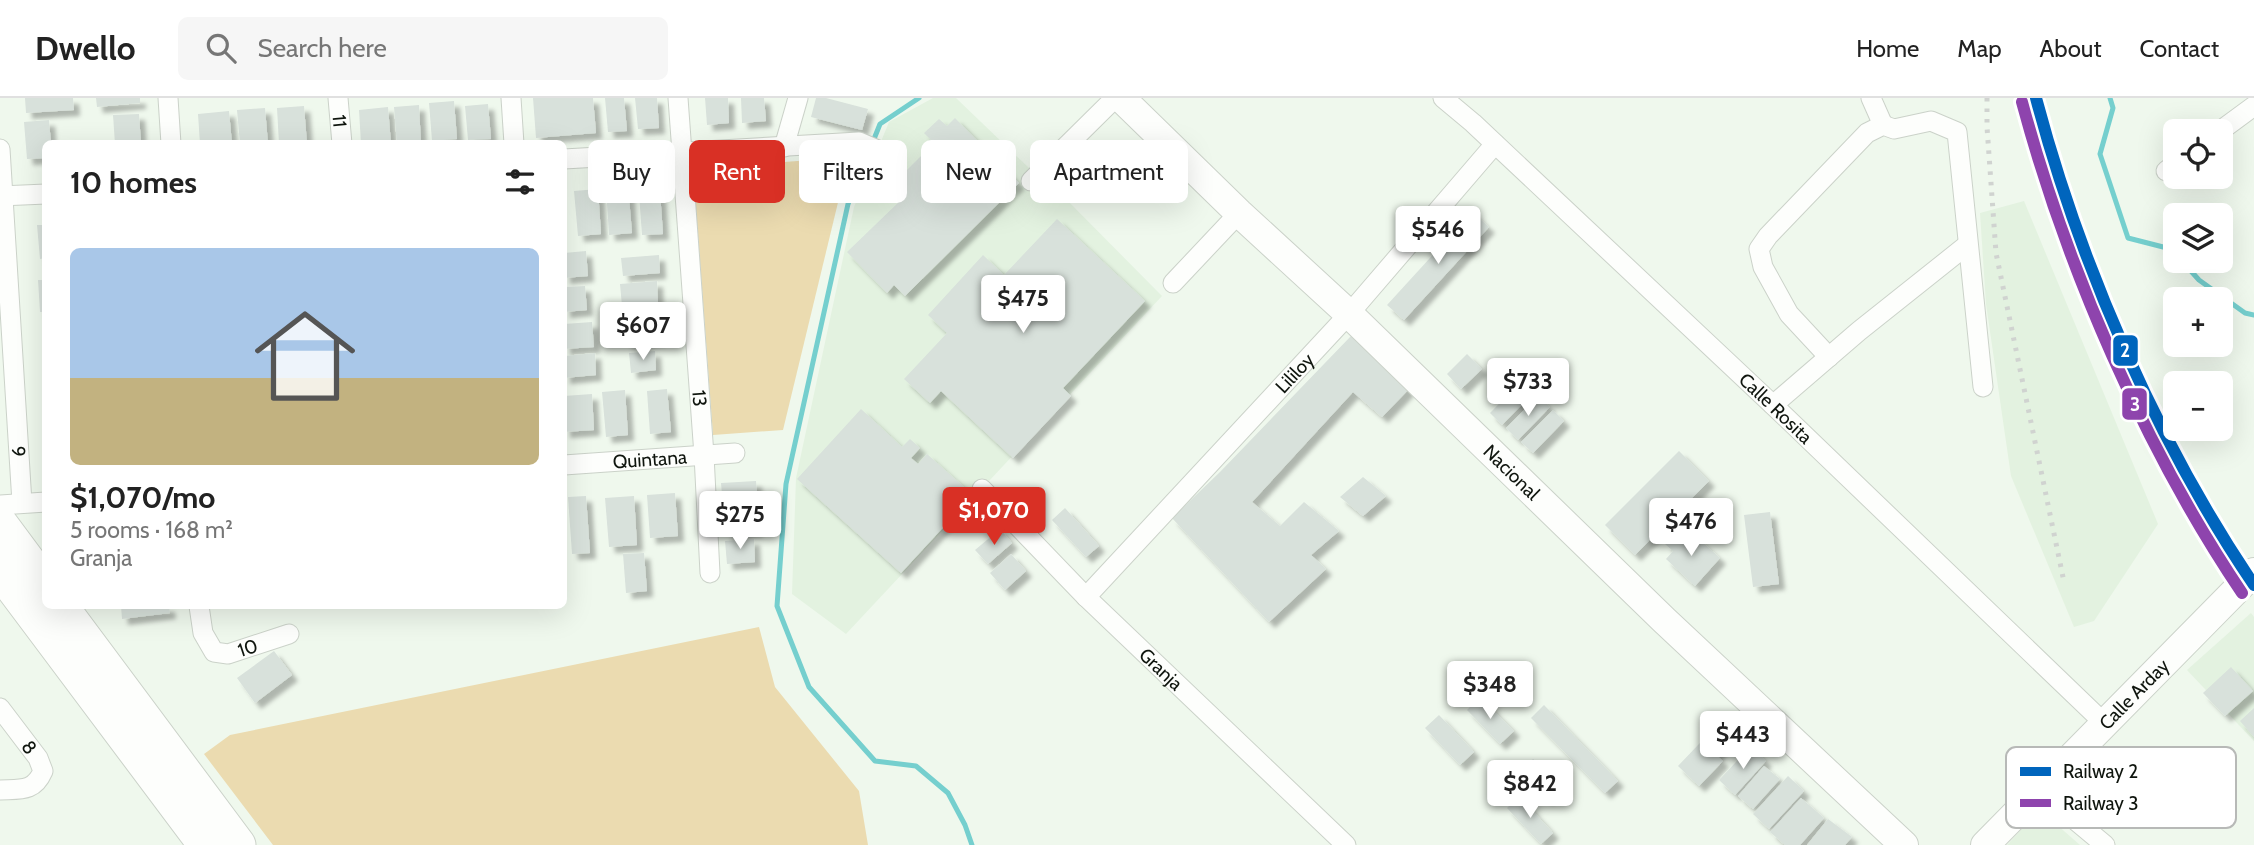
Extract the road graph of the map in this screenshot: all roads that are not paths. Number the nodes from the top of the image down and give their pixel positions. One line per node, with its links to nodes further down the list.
1 (168, 98): 13 (street)
2 (338, 98): 14 (street, 11)
3 (510, 98): 15 (street)
4 (678, 98): 20 (street, 13)
5 (798, 98): 17 (street)
6 (1115, 98): 16 (street)
7 (1121, 98): 25 (street, Nacional)
8 (1443, 98): 18 (street, Calle Rosita)
9 (1871, 98): 12 (street)
10 (2254, 106): 11 (street)
11 (2233, 121)
12 (1883, 125): 26 (street); 29 (street)
13 (170, 140)
14 (342, 140)
15 (514, 140)
16 (1072, 140)
17 (785, 144)
18 (1495, 144): 28 (street, Lililoy); 31 (street, Calle Rosita)
19 (0, 149): 24 (street, 9)
20 (682, 153): 21 (street); 22 (street); 33 (street, 13)
21 (689, 153)
22 (567, 159)
23 (42, 194): 24 (street)
24 (1, 196): 38 (street, 9)
25 (1239, 213): 27 (street); 28 (street, Nacional)
26 (1967, 246): 29 (street); 30 (street)
27 (1173, 283)
28 (1349, 314): 43 (street, Lililoy); 56 (street, Nacional)
29 (1829, 357): 31 (street)
30 (1983, 387)
31 (1773, 405): 48 (street, Calle Rosita)
32 (735, 453): 33 (street, Quintana)
33 (704, 455): 34 (street, Quintana); 41 (street, 13)
34 (567, 465)
35 (982, 489): 43 (street, Granja)
36 (42, 503): 38 (street)
37 (0, 505): 38 (street)
38 (11, 514): 42 (highway)
39 (0, 570): 53 (highway)
40 (2254, 572): 48 (street, Calle Arday)
41 (710, 573)
42 (42, 578)
43 (1086, 597): 55 (street, Granja)
44 (62, 609): 54 (highway)
45 (199, 609): 46 (street, 10)
46 (289, 634)
47 (0, 708): 50 (street, 8)
48 (2104, 723): 49 (street, Calle Arday)
49 (2081, 747)
50 (0, 790)
51 (2006, 824): 57 (street, Calle Arday)
52 (2085, 828): 58 (street)
53 (206, 845)
54 (237, 845)
55 (1346, 845)
56 (1904, 845)
57 (1985, 845)
58 (2105, 845)

